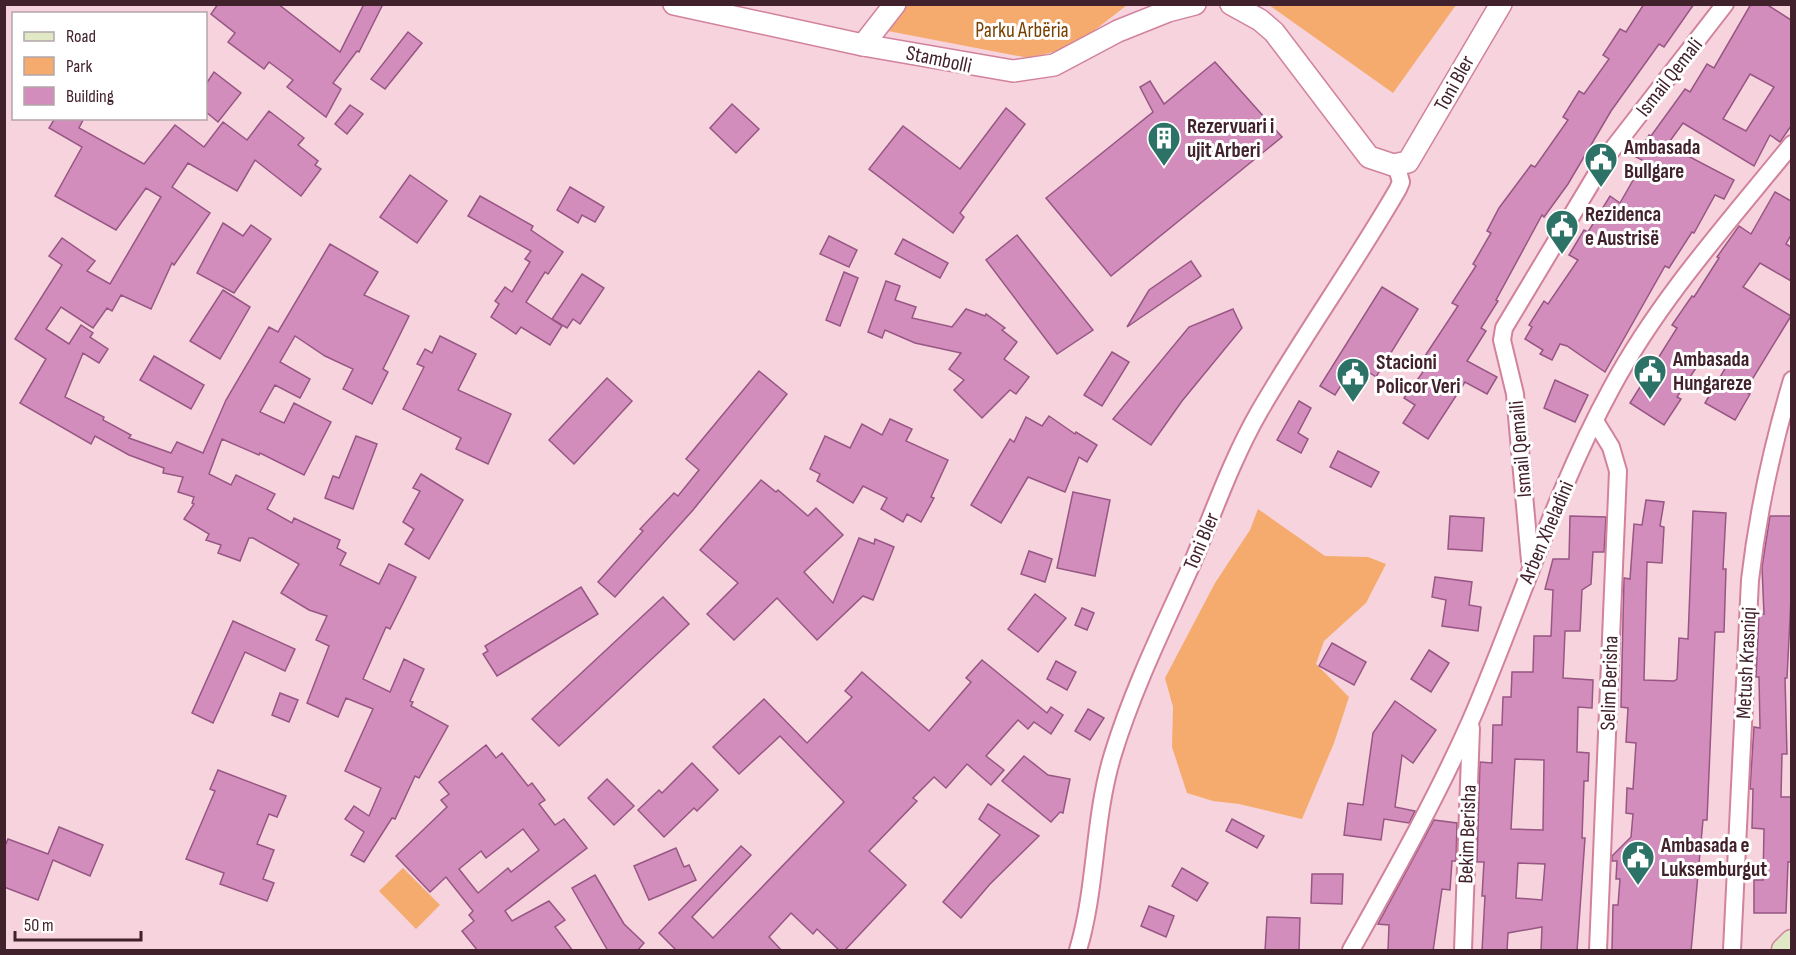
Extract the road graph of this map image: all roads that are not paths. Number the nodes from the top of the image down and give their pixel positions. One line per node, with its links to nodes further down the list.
1 (674, 4): 7 (street, Stambolli)
2 (895, 4): 7 (street)
3 (1195, 4): 7 (street, Stambolli)
4 (1231, 4): 9 (street)
5 (1501, 4): 9 (street, Toni Bler)
6 (1725, 4): 10 (street, Ismail Qemali)
7 (863, 45)
8 (1791, 144): 12 (street, Arben Xheladini)
9 (1402, 163): 15 (street, Toni Bler)
10 (1502, 334): 13 (street, Ismail Qemaili)
11 (1791, 380): 19 (street, Metush Krasniqi)
12 (1595, 421): 13 (street, Arben Xheladini); 18 (street, Selim Berisha)
13 (1531, 565): 14 (street, Arben Xheladini)
14 (1471, 718): 16 (street, Arben Xheladini); 17 (street, Bekim Berisha)
15 (1078, 951)
16 (1350, 951)
17 (1463, 951)
18 (1598, 951)
19 (1732, 951)

